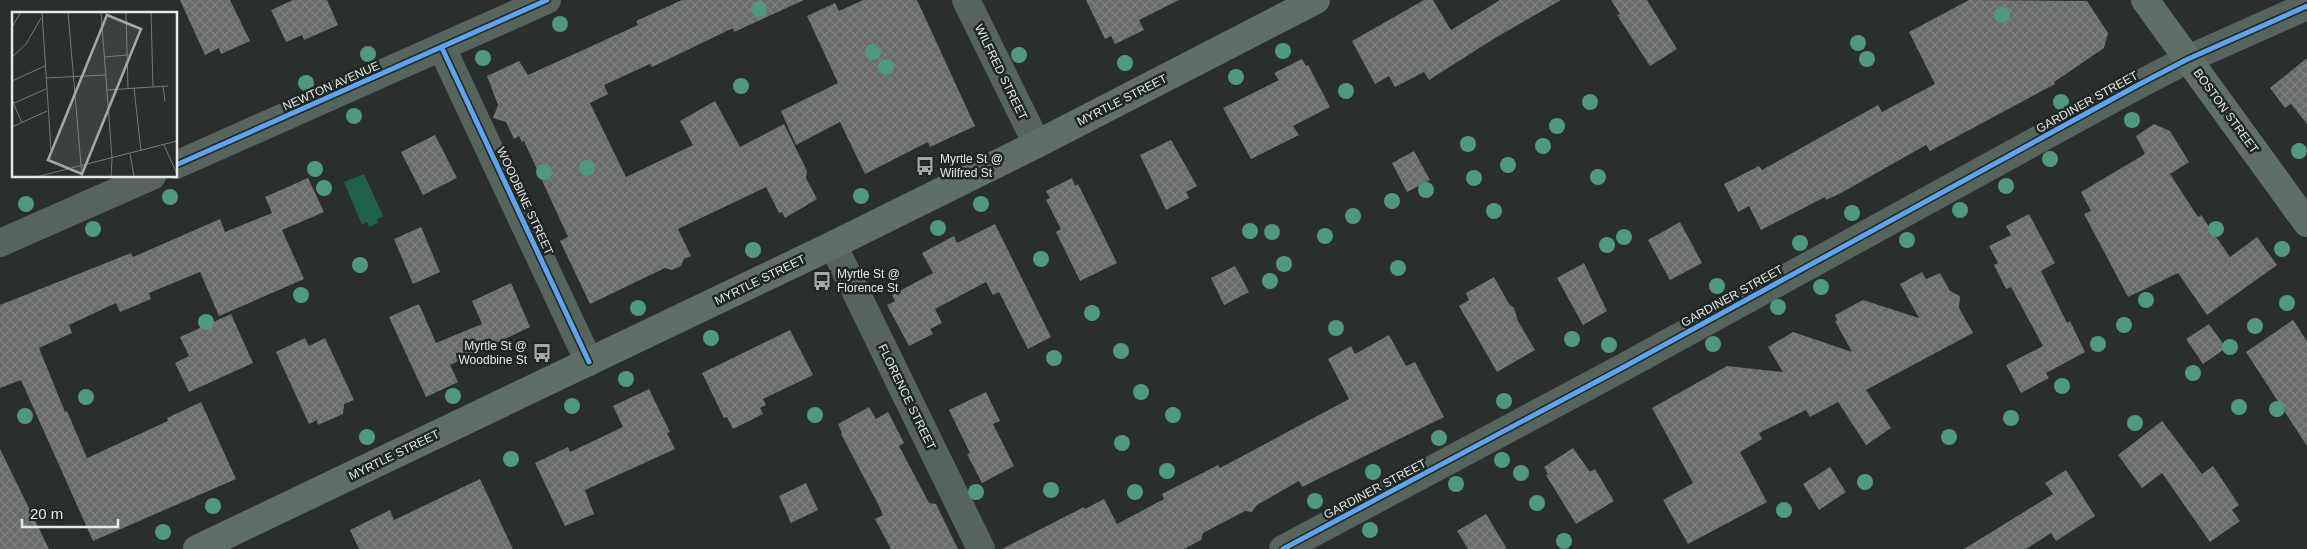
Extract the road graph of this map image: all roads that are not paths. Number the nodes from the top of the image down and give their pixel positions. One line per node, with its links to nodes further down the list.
1 (548, 0): 6 (street, NEWTON AVENUE)
2 (966, 0): 8 (street, WILFRED STREET)
3 (1316, 0): 8 (main road, MYRTLE STREET)
4 (2145, 0): 7 (main road, BOSTON STREET)
5 (2307, 6): 7 (street, GARDINER STREET)
6 (442, 48): 9 (street, NEWTON AVENUE); 14 (street, WOODBINE STREET)
7 (2188, 59): 11 (main road, BOSTON STREET); 17 (street, GARDINER STREET)
8 (1037, 144): 13 (main road, MYRTLE STREET)
9 (178, 164)
10 (147, 178): 12 (street)
11 (2307, 223)
12 (0, 243)
13 (833, 246): 14 (main road, MYRTLE STREET); 16 (street, FLORENCE STREET)
14 (589, 362): 15 (main road, MYRTLE STREET)
15 (198, 549)
16 (981, 549)
17 (1283, 549)

